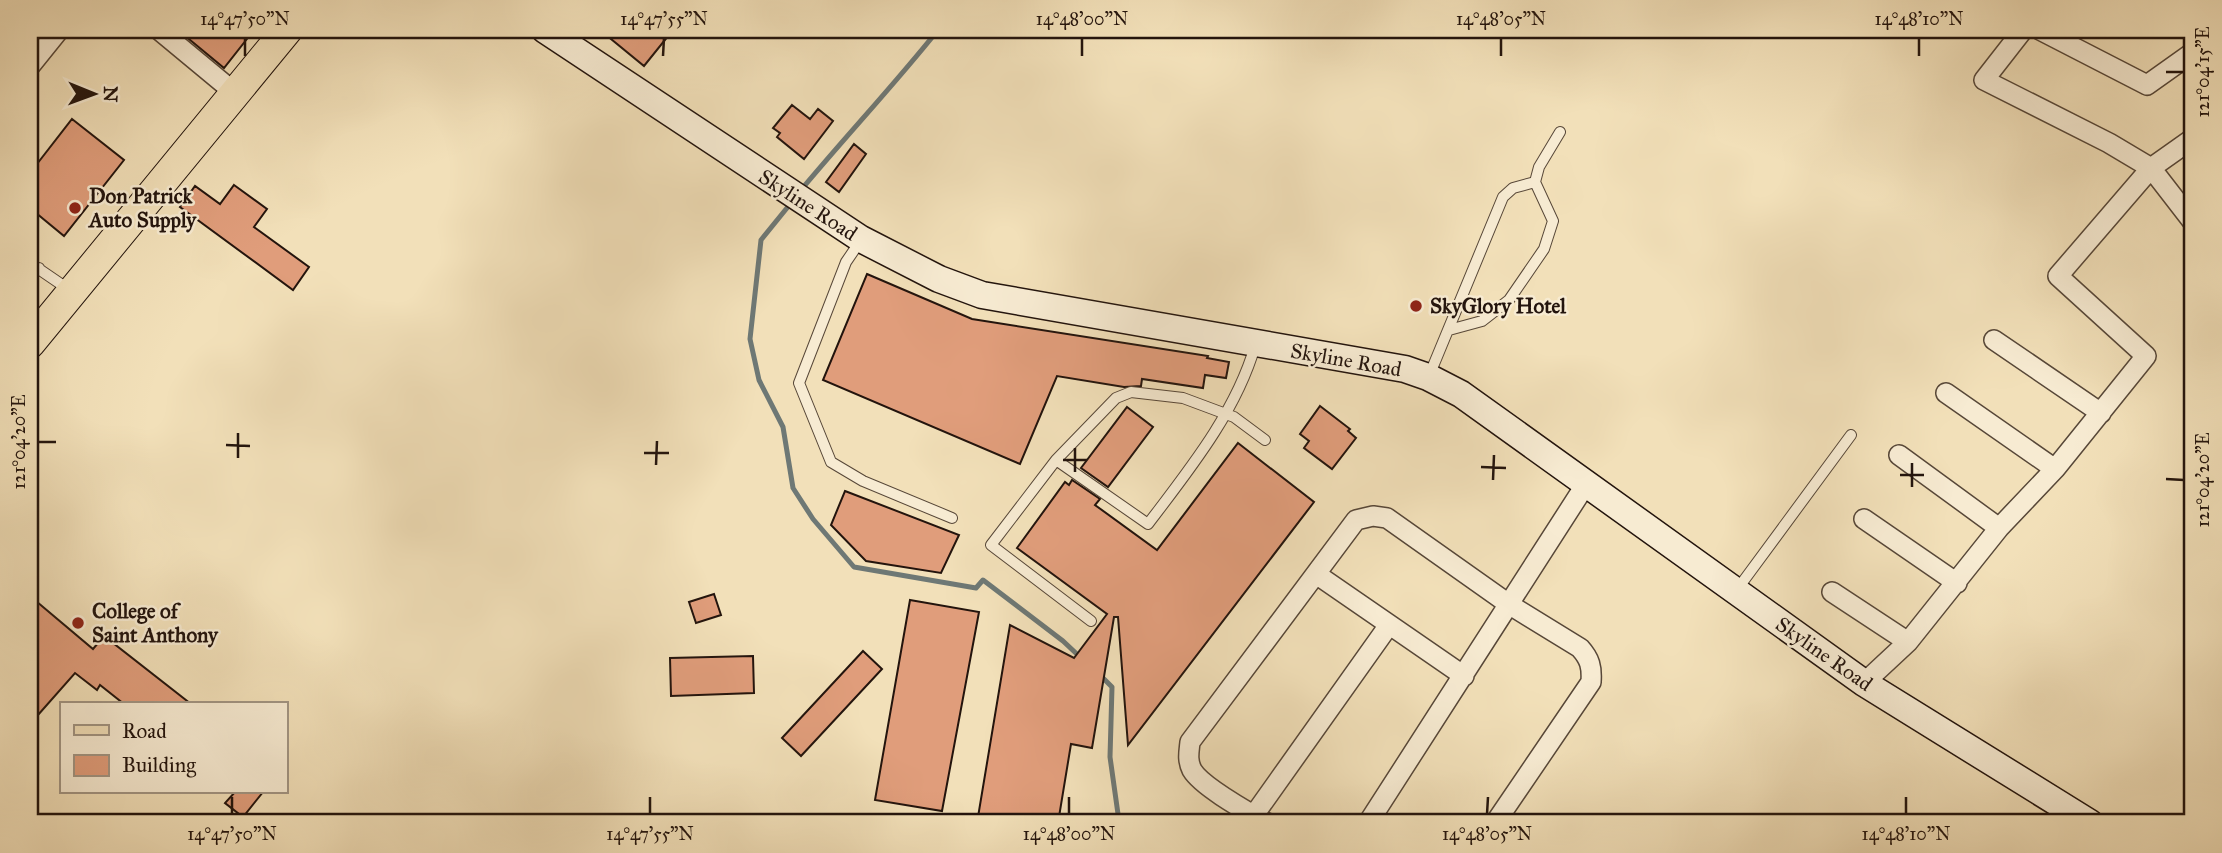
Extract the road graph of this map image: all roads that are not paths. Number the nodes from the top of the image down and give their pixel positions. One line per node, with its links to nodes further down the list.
1 (59, 30): 8 (street)
2 (159, 30): 9 (street)
3 (287, 30): 9 (main road)
4 (545, 30): 15 (main road, Skyline Road)
5 (2023, 30): 12 (street)
6 (2040, 30): 7 (street)
7 (2192, 54)
8 (30, 66)
9 (235, 93): 18 (main road)
10 (1560, 132): 13 (lane)
11 (2192, 139): 12 (street)
12 (2151, 168): 14 (street); 26 (street)
13 (1535, 182): 19 (lane); 19 (lane)
14 (2192, 221)
15 (861, 239): 22 (main road, Skyline Road); 33 (lane)
16 (34, 266): 17 (lane); 18 (lane)
17 (30, 278)
18 (71, 291): 21 (main road)
19 (1449, 330): 23 (lane)
20 (1994, 340): 26 (street)
21 (30, 343)
22 (1255, 344): 23 (main road, Skyline Road); 25 (lane)
23 (1428, 377): 32 (main road, Skyline Road)
24 (1946, 393): 31 (street)
25 (1225, 413): 28 (lane); 30 (lane); 30 (lane)
26 (2101, 413): 31 (street)
27 (1851, 435): 38 (lane)
28 (1265, 440)
29 (1899, 455): 35 (street)
30 (1056, 460): 41 (lane)
31 (2055, 469): 35 (street)
32 (1586, 484): 38 (main road, Skyline Road); 40 (street)
33 (952, 518)
34 (1864, 519): 37 (street)
35 (1999, 528): 37 (street)
36 (1316, 574): 40 (street); 42 (street); 46 (street)
37 (1957, 583): 43 (street)
38 (1736, 591): 45 (main road, Skyline Road)
39 (1832, 592): 43 (street)
40 (1510, 605): 44 (street); 50 (street)
41 (1091, 621)
42 (1389, 625): 44 (street); 46 (street)
43 (1908, 642): 45 (street)
44 (1464, 676): 49 (street)
45 (1864, 683): 51 (main road, Skyline Road)
46 (1260, 819)
47 (888, 823): 48 (lane)
48 (896, 823)
49 (1368, 823)
50 (1495, 823)
51 (2090, 823)

